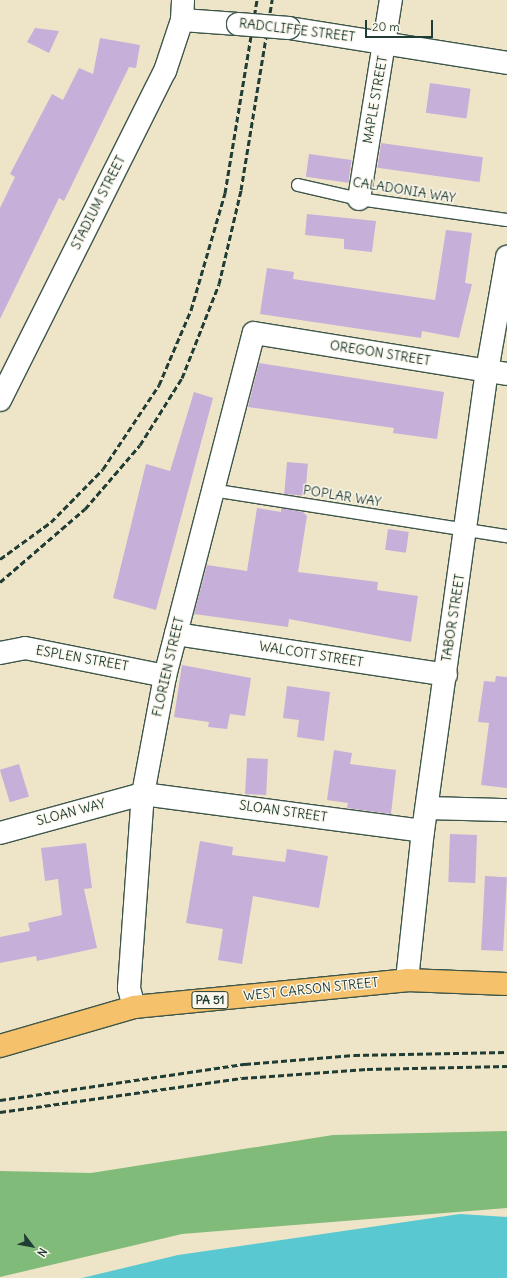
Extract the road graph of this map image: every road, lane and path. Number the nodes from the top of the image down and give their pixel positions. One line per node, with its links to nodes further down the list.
1 (391, 0): 3 (street, MAPLE STREET)
2 (182, 10): 3 (street, RADCLIFFE STREET, bridge); 11 (street, STADIUM STREET)
3 (386, 43): 4 (street, RADCLIFFE STREET); 6 (street, MAPLE STREET)
4 (507, 63)
5 (298, 185): 6 (lane, CALADONIA WAY)
6 (359, 199): 7 (lane, CALADONIA WAY)
7 (507, 220)
8 (507, 257): 10 (street, TABOR STREET)
9 (254, 333): 10 (street, OREGON STREET); 12 (street, FLORIEN STREET)
10 (497, 372): 13 (street, TABOR STREET)
11 (0, 400)
12 (212, 490): 13 (lane, POPLAR WAY); 15 (street, FLORIEN STREET)
13 (468, 530): 14 (lane, POPLAR WAY); 17 (street, TABOR STREET)
14 (507, 536)
15 (176, 634): 17 (street, WALCOTT STREET); 18 (street, FLORIEN STREET)
16 (0, 653): 18 (street, ESPLEN STREET)
17 (446, 675): 20 (street, TABOR STREET)
18 (165, 676): 19 (street, FLORIEN STREET)
19 (143, 794): 22 (street, SLOAN STREET); 23 (street, SLOAN WAY); 26 (street, FLORIEN STREET)
20 (428, 808): 21 (street); 22 (street, TABOR STREET)
21 (507, 810)
22 (423, 831): 24 (street, TABOR STREET)
23 (0, 833)
24 (407, 980): 25 (main road, WEST CARSON STREET / PA 51); 26 (main road, WEST CARSON STREET / PA 51)
25 (507, 984)
26 (134, 1007): 27 (main road, WEST CARSON STREET / PA 51)
27 (0, 1046)

